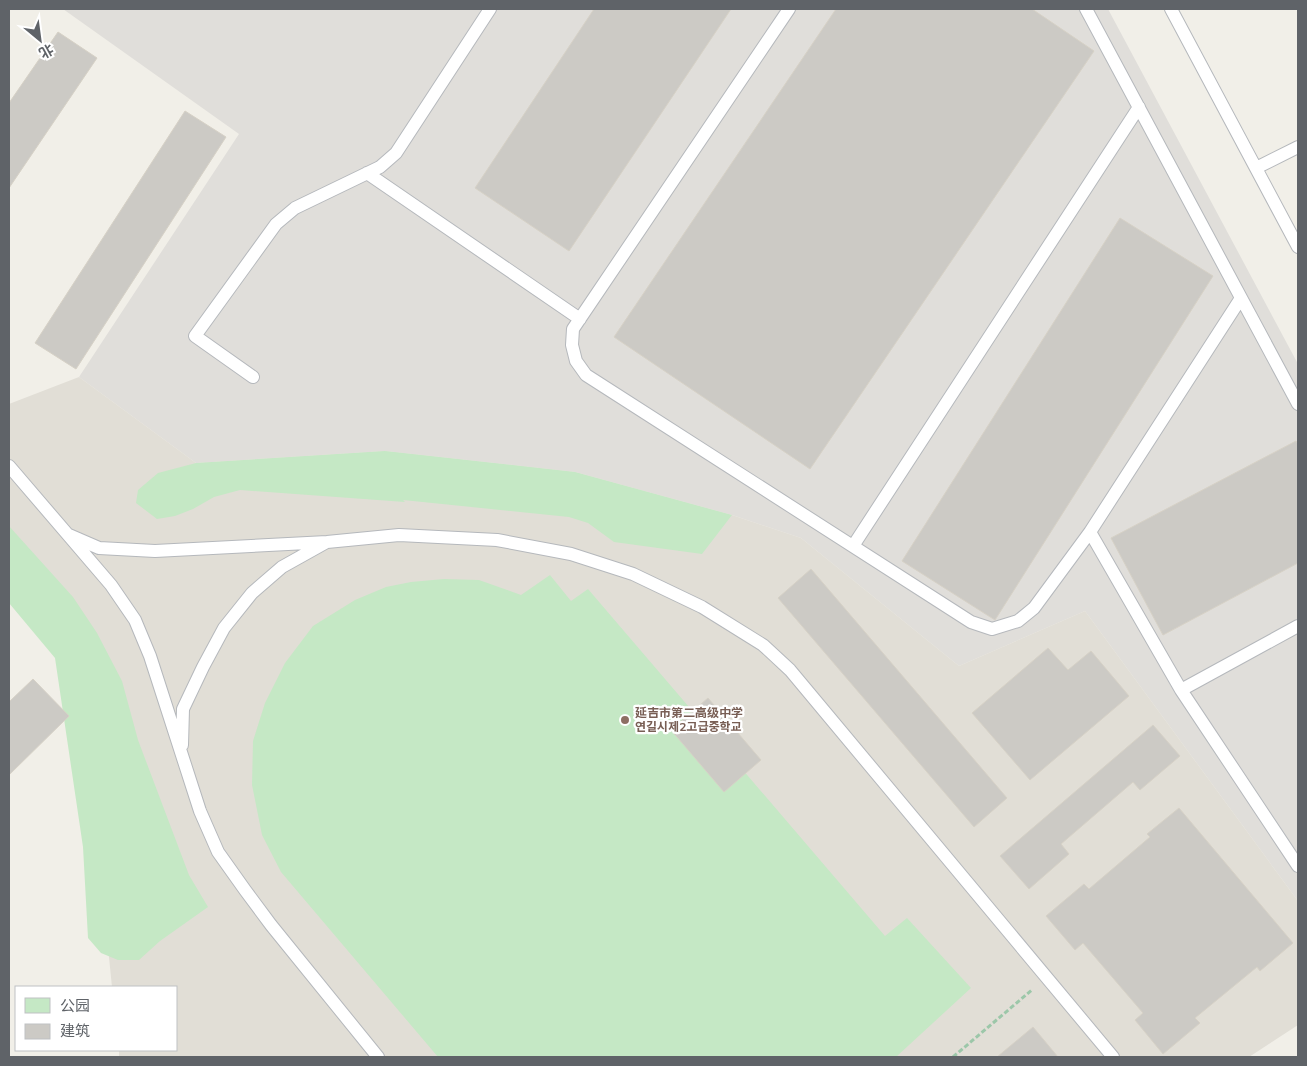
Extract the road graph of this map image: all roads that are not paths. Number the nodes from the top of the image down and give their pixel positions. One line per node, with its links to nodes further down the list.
1 (490, 9): 8 (lane)
2 (789, 9): 11 (lane)
3 (1086, 9): 5 (lane)
4 (1170, 9): 7 (lane)
5 (1139, 107): 10 (lane); 18 (lane)
6 (1298, 146): 7 (lane)
7 (1256, 168): 9 (lane)
8 (367, 173): 11 (lane); 12 (lane)
9 (1298, 248)
10 (1241, 298): 13 (lane); 15 (lane)
11 (580, 319): 18 (lane)
12 (253, 377)
13 (1298, 404)
14 (9, 466): 16 (lane)
15 (1090, 532): 18 (lane); 20 (lane)
16 (69, 535): 17 (lane); 21 (lane)
17 (327, 542): 21 (lane); 24 (lane)
18 (853, 546)
19 (1298, 626): 20 (lane)
20 (1181, 690): 22 (lane)
21 (182, 754): 23 (lane)
22 (1298, 866)
23 (378, 1057)
24 (1113, 1057)

